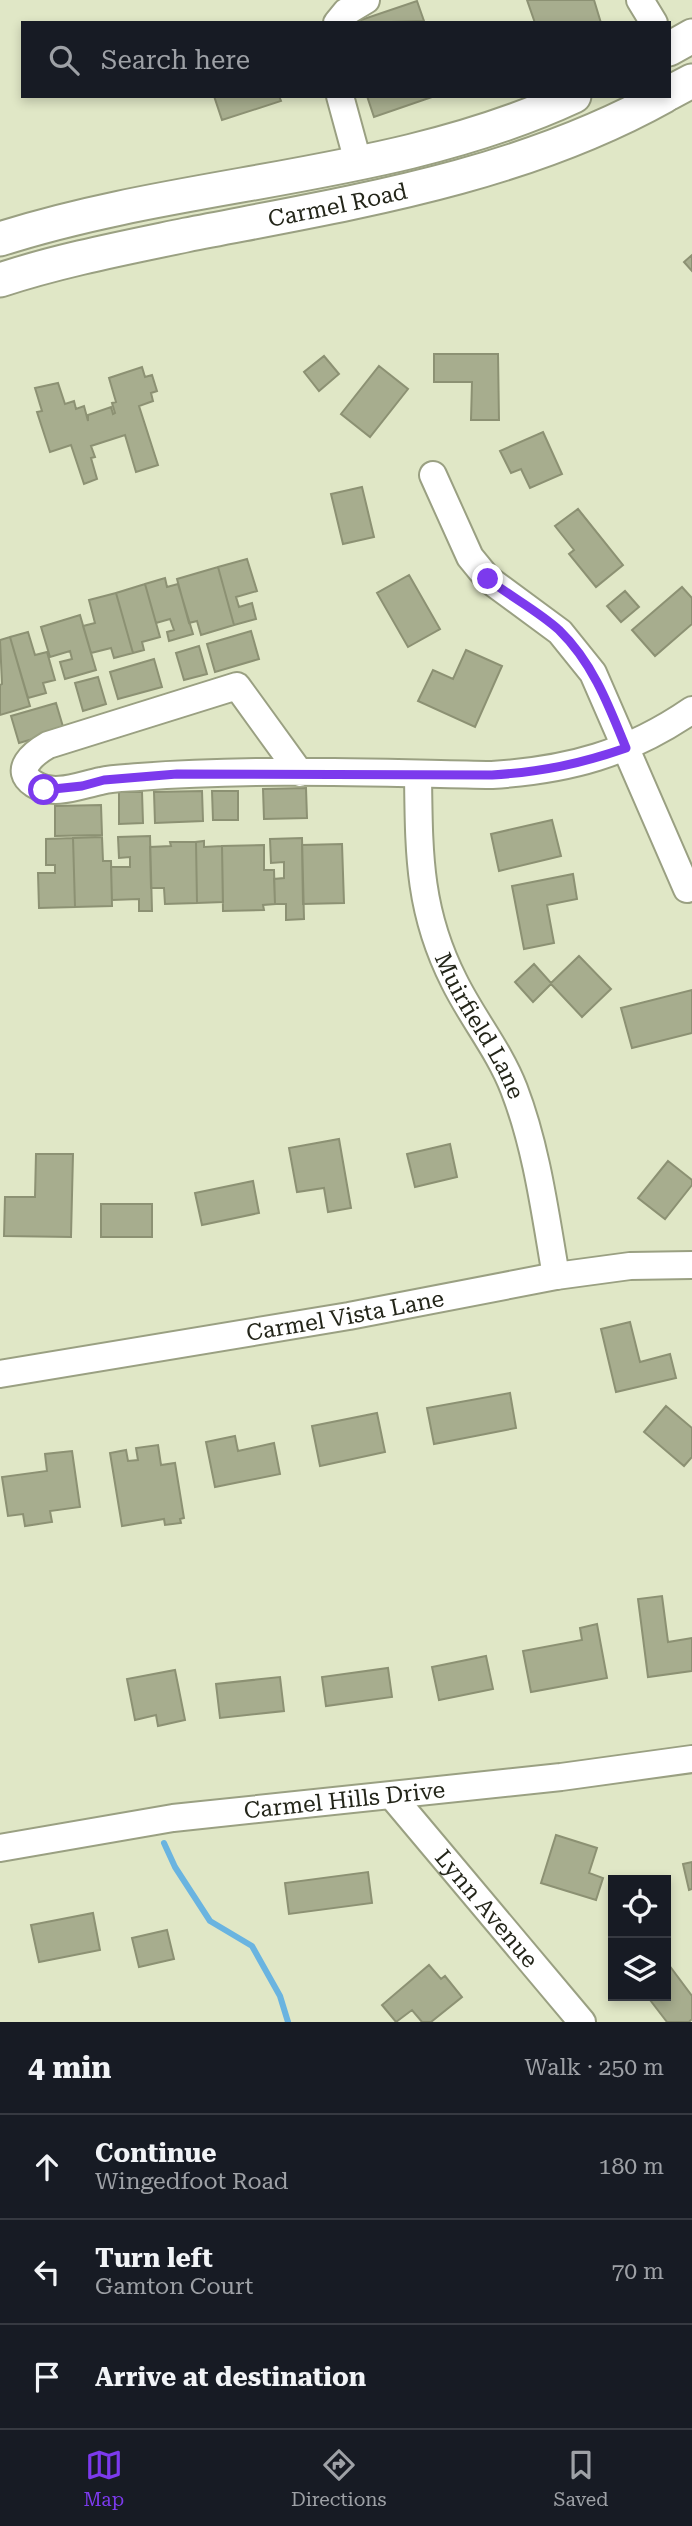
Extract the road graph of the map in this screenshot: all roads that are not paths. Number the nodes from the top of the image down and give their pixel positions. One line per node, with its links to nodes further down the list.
1 (366, 0): 3 (street)
2 (640, 0): 4 (street)
3 (339, 21)
4 (653, 21)
5 (692, 36): 6 (main road)
6 (671, 48)
7 (692, 81): 8 (main road)
8 (671, 92)
9 (341, 98): 12 (street, Carmel Road)
10 (568, 98): 12 (main road, Carmel Road)
11 (660, 98): 14 (main road, Carmel Road)
12 (358, 162): 13 (main road, Carmel Road)
13 (0, 239)
14 (0, 280)
15 (433, 475): 17 (street)
16 (692, 710): 17 (street)
17 (626, 748): 19 (street); 20 (street)
18 (300, 773): 18 (street); 19 (street)
19 (418, 774): 22 (street, Muirfield Lane)
20 (687, 889)
21 (692, 1265): 22 (street, Carmel Vista Lane)
22 (556, 1276): 23 (street, Carmel Vista Lane)
23 (0, 1374)
24 (692, 1759): 25 (street, Carmel Hills Drive)
25 (393, 1796): 26 (street, Carmel Hills Drive); 27 (street, Lynn Avenue)
26 (0, 1848)
27 (582, 2022)

